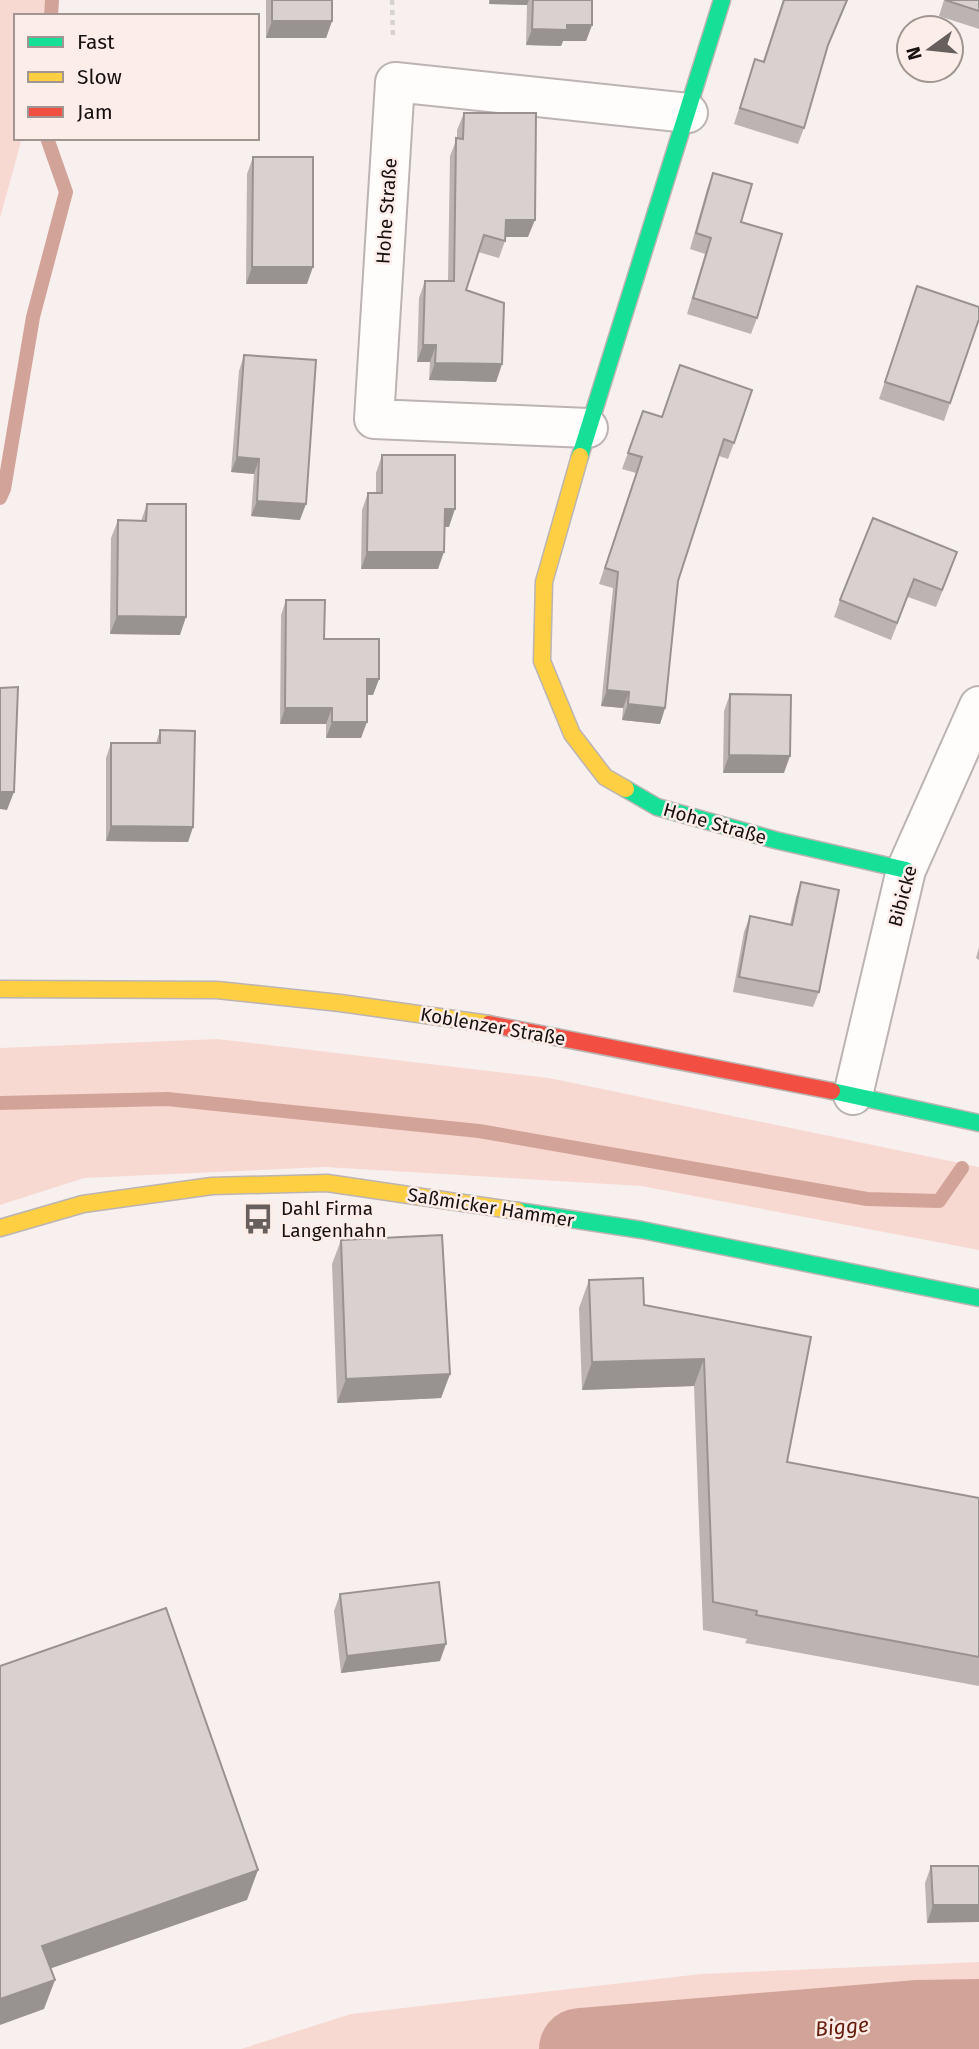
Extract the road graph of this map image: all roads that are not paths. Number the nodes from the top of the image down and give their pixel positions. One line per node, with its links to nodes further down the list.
1 (722, 0): 2 (street, Hohe Straße)
2 (688, 113): 3 (street, Hohe Straße); 3 (street, Hohe Straße)
3 (588, 428): 5 (street, Hohe Straße)
4 (979, 706): 5 (street, Bibicke)
5 (906, 870): 7 (street, Bibicke)
6 (0, 989): 7 (street, Koblenzer Straße)
7 (853, 1095): 8 (street, Koblenzer Straße)
8 (979, 1123)
9 (0, 1228): 10 (street, Saßmicker Hammer)
10 (979, 1298)

